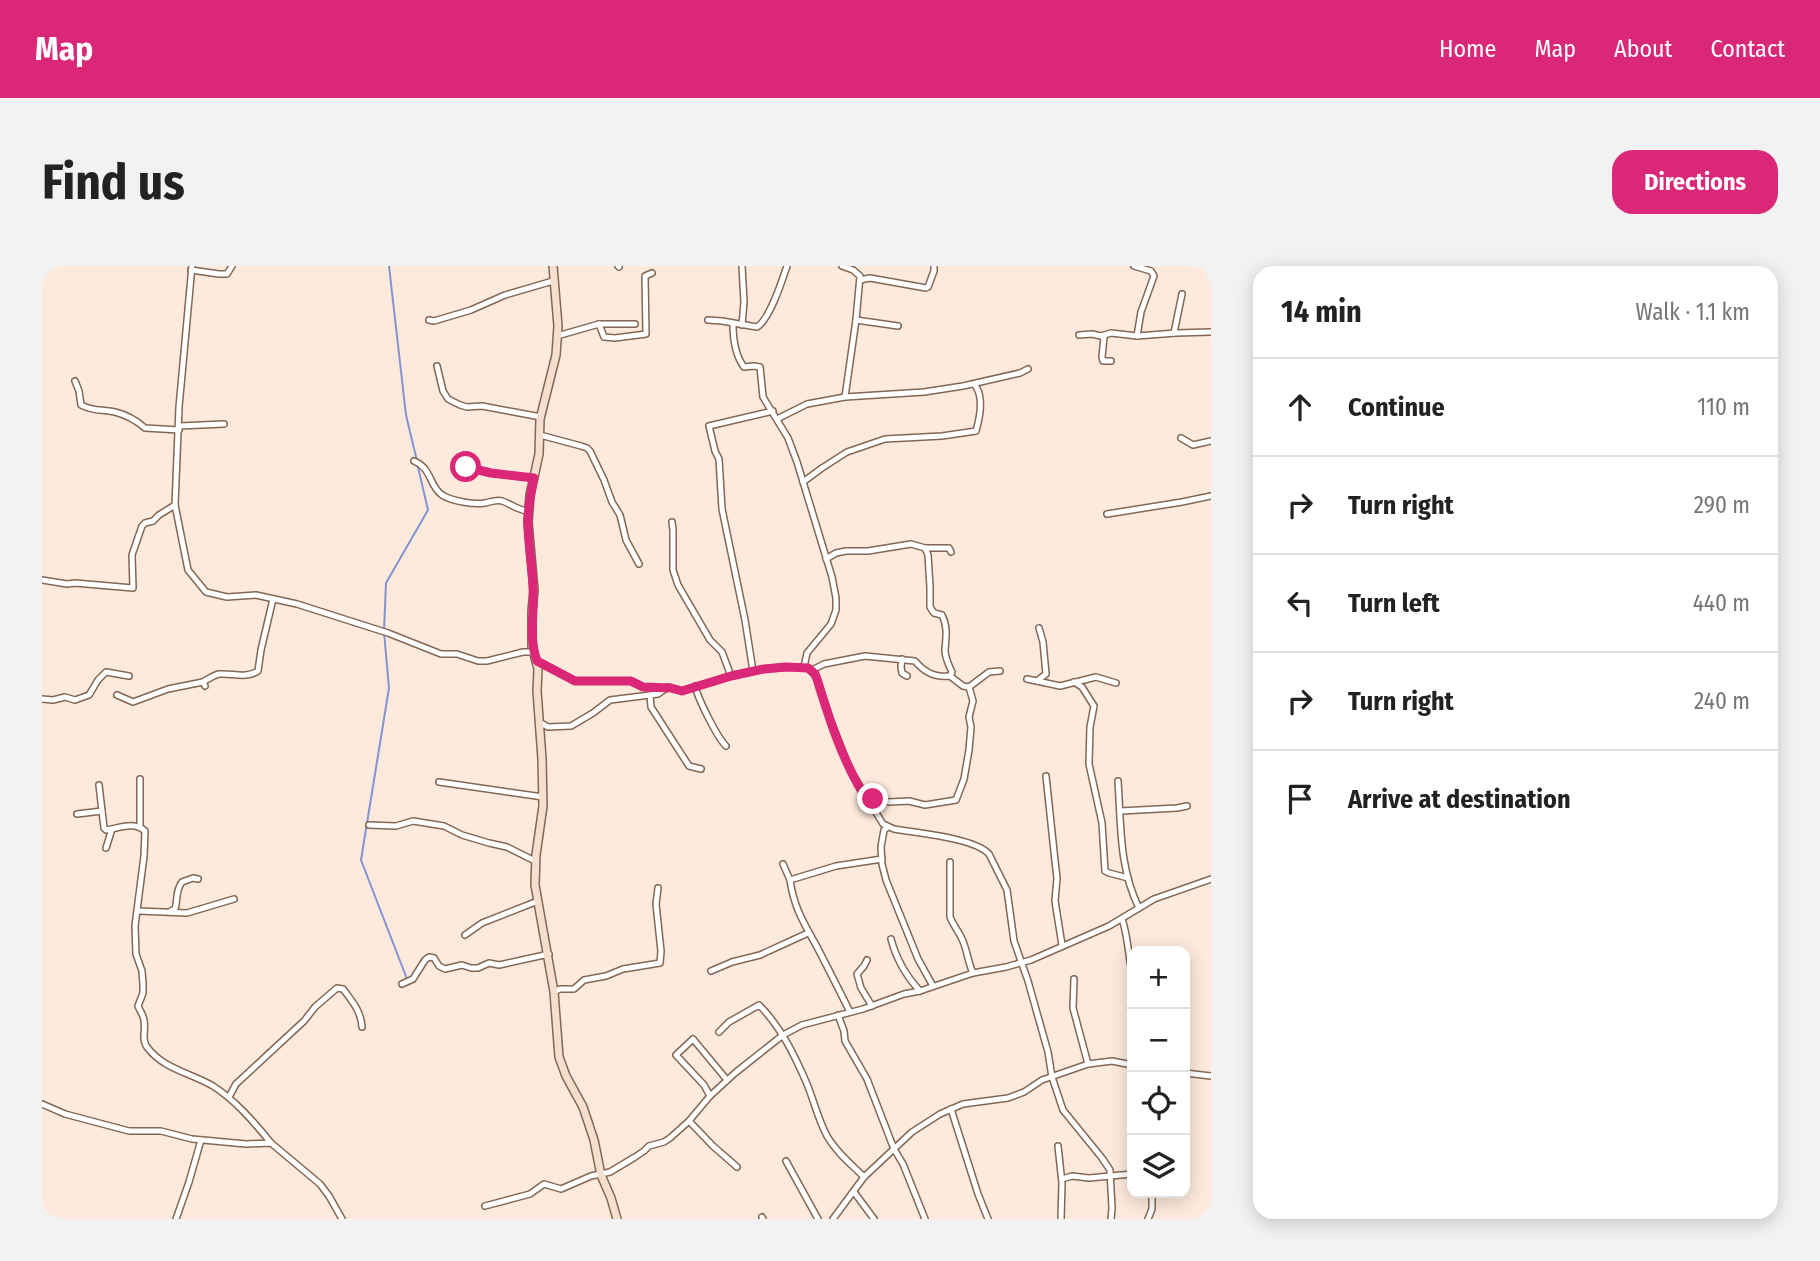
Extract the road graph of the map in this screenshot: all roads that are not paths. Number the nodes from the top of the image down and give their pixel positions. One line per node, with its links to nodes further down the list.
1 (232, 266): 8 (street)
2 (552, 266): 11 (street)
3 (742, 266): 19 (street)
4 (787, 266): 19 (street)
5 (842, 266): 10 (street)
6 (934, 266): 10 (street)
7 (1134, 266): 25 (street)
8 (192, 268): 37 (street)
9 (652, 273): 16 (street)
10 (860, 280): 15 (street)
11 (553, 281): 13 (street); 26 (street)
12 (1182, 294): 22 (street)
13 (429, 320)
14 (708, 320): 18 (street)
15 (856, 320): 20 (street); 32 (street)
16 (599, 324): 17 (street); 26 (street)
17 (635, 324)
18 (733, 324): 19 (street); 33 (street)
19 (742, 325)
20 (898, 326)
21 (1211, 332): 22 (street)
22 (1174, 333): 25 (street)
23 (1079, 335): 24 (street)
24 (1101, 336): 25 (street); 27 (street)
25 (1137, 336)
26 (557, 337): 34 (street)
27 (1111, 362)
28 (437, 366): 34 (street)
29 (1028, 369): 31 (street)
30 (75, 381): 37 (street)
31 (974, 383): 32 (street); 44 (street)
32 (845, 397): 35 (street)
33 (773, 411): 35 (street); 63 (street)
34 (541, 417): 38 (street)
35 (777, 418): 44 (street)
36 (224, 424): 37 (street)
37 (179, 428): 46 (street)
38 (540, 435): 43 (street); 53 (street)
39 (1181, 438): 40 (street)
40 (1211, 441)
41 (414, 461): 47 (street)
42 (466, 467): 43 (street)
43 (534, 478): 47 (street)
44 (803, 482): 52 (street)
45 (1211, 496): 48 (street)
46 (175, 505): 54 (street); 55 (street)
47 (528, 511): 57 (street)
48 (1107, 514)
49 (672, 522): 67 (street)
50 (925, 548): 51 (street); 52 (street); 69 (street)
51 (951, 552)
52 (826, 559): 60 (street)
53 (639, 564)
54 (42, 580)
55 (273, 599): 57 (street); 77 (street)
56 (1039, 628): 71 (street)
57 (534, 652): 59 (street)
58 (902, 659): 62 (street); 68 (street); 69 (street)
59 (537, 661): 61 (street); 65 (street)
60 (804, 667): 62 (street); 63 (street)
61 (548, 668): 65 (street); 76 (street)
62 (812, 670): 89 (street)
63 (753, 671): 67 (street)
64 (1000, 671): 75 (street)
65 (538, 673): 80 (street)
66 (129, 676): 79 (street)
67 (731, 676): 74 (street)
68 (907, 676)
69 (950, 676): 75 (street)
70 (1027, 678): 71 (street)
71 (1037, 681): 72 (street)
72 (1074, 682): 73 (street); 103 (street)
73 (1116, 683)
74 (695, 686): 76 (street); 81 (street)
75 (969, 687): 89 (street)
76 (666, 688): 78 (street)
77 (117, 695)
78 (649, 695): 80 (street); 82 (street)
79 (42, 699)
80 (539, 722): 88 (street)
81 (726, 746)
82 (701, 769)
83 (1046, 776): 117 (street)
84 (140, 779): 95 (street)
85 (1118, 781): 92 (street)
86 (439, 782): 88 (street)
87 (99, 785): 91 (street)
88 (543, 797): 100 (street)
89 (869, 803): 96 (street)
90 (1187, 806): 92 (street)
91 (102, 811): 93 (street); 97 (street)
92 (1120, 811): 103 (street)
93 (77, 814)
94 (369, 825): 100 (street)
95 (140, 827): 97 (street); 111 (street)
96 (888, 827): 99 (street); 121 (street)
97 (112, 829): 98 (street)
98 (106, 848)
99 (882, 859): 106 (street); 126 (street)
100 (536, 861): 109 (street)
101 (950, 862): 123 (street)
102 (783, 864): 106 (street)
103 (1128, 878): 110 (street)
104 (198, 879): 112 (street)
105 (1211, 879): 110 (street)
106 (790, 880): 114 (street)
107 (658, 888): 128 (street)
108 (234, 899): 112 (street)
109 (538, 901): 115 (street); 119 (street)
110 (1139, 908): 113 (street)
111 (139, 911): 112 (street); 142 (street)
112 (168, 912)
113 (1122, 919): 117 (street); 118 (street)
114 (808, 933): 122 (street); 130 (street)
115 (465, 934)
116 (891, 939): 127 (street)
117 (1062, 945): 121 (street)
118 (1128, 946)
119 (548, 954): 125 (street); 128 (street)
120 (867, 960): 129 (street)
121 (1021, 962): 123 (street); 139 (street)
122 (711, 971)
123 (973, 973): 126 (street)
124 (1074, 979): 135 (street)
125 (402, 984)
126 (933, 986): 127 (street)
127 (920, 990): 129 (street)
128 (554, 992): 153 (street)
129 (873, 1006): 130 (street)
130 (850, 1012): 131 (street)
131 (838, 1015): 134 (street); 149 (street)
132 (362, 1027): 142 (street)
133 (719, 1032): 134 (street)
134 (783, 1035): 140 (street); 155 (street)
135 (1088, 1064): 136 (street); 139 (street)
136 (1127, 1064)
137 (1190, 1074): 138 (street)
138 (1211, 1076)
139 (1052, 1077): 144 (street); 154 (street)
140 (727, 1080): 141 (street); 141 (street)
141 (710, 1096): 145 (street)
142 (229, 1097): 147 (street)
143 (42, 1104): 146 (street)
144 (951, 1109): 149 (street); 167 (street)
145 (689, 1121): 151 (street); 153 (street)
146 (201, 1140): 147 (street); 160 (street)
147 (271, 1143): 161 (street)
148 (1058, 1146): 156 (street)
149 (894, 1149): 155 (street); 166 (street)
150 (786, 1161): 163 (street)
151 (737, 1167)
152 (1127, 1174): 154 (street)
153 (601, 1175): 159 (street); 162 (street)
154 (1111, 1176): 156 (street); 169 (street)
155 (864, 1177): 157 (street)
156 (1062, 1179): 168 (street)
157 (854, 1192): 164 (street); 165 (street)
158 (1152, 1198): 170 (street)
159 (485, 1206)
160 (176, 1219)
161 (342, 1219)
162 (616, 1219)
163 (818, 1219)
164 (833, 1219)
165 (874, 1219)
166 (925, 1219)
167 (988, 1219)
168 (1061, 1219)
169 (1111, 1219)
170 (1148, 1219)

